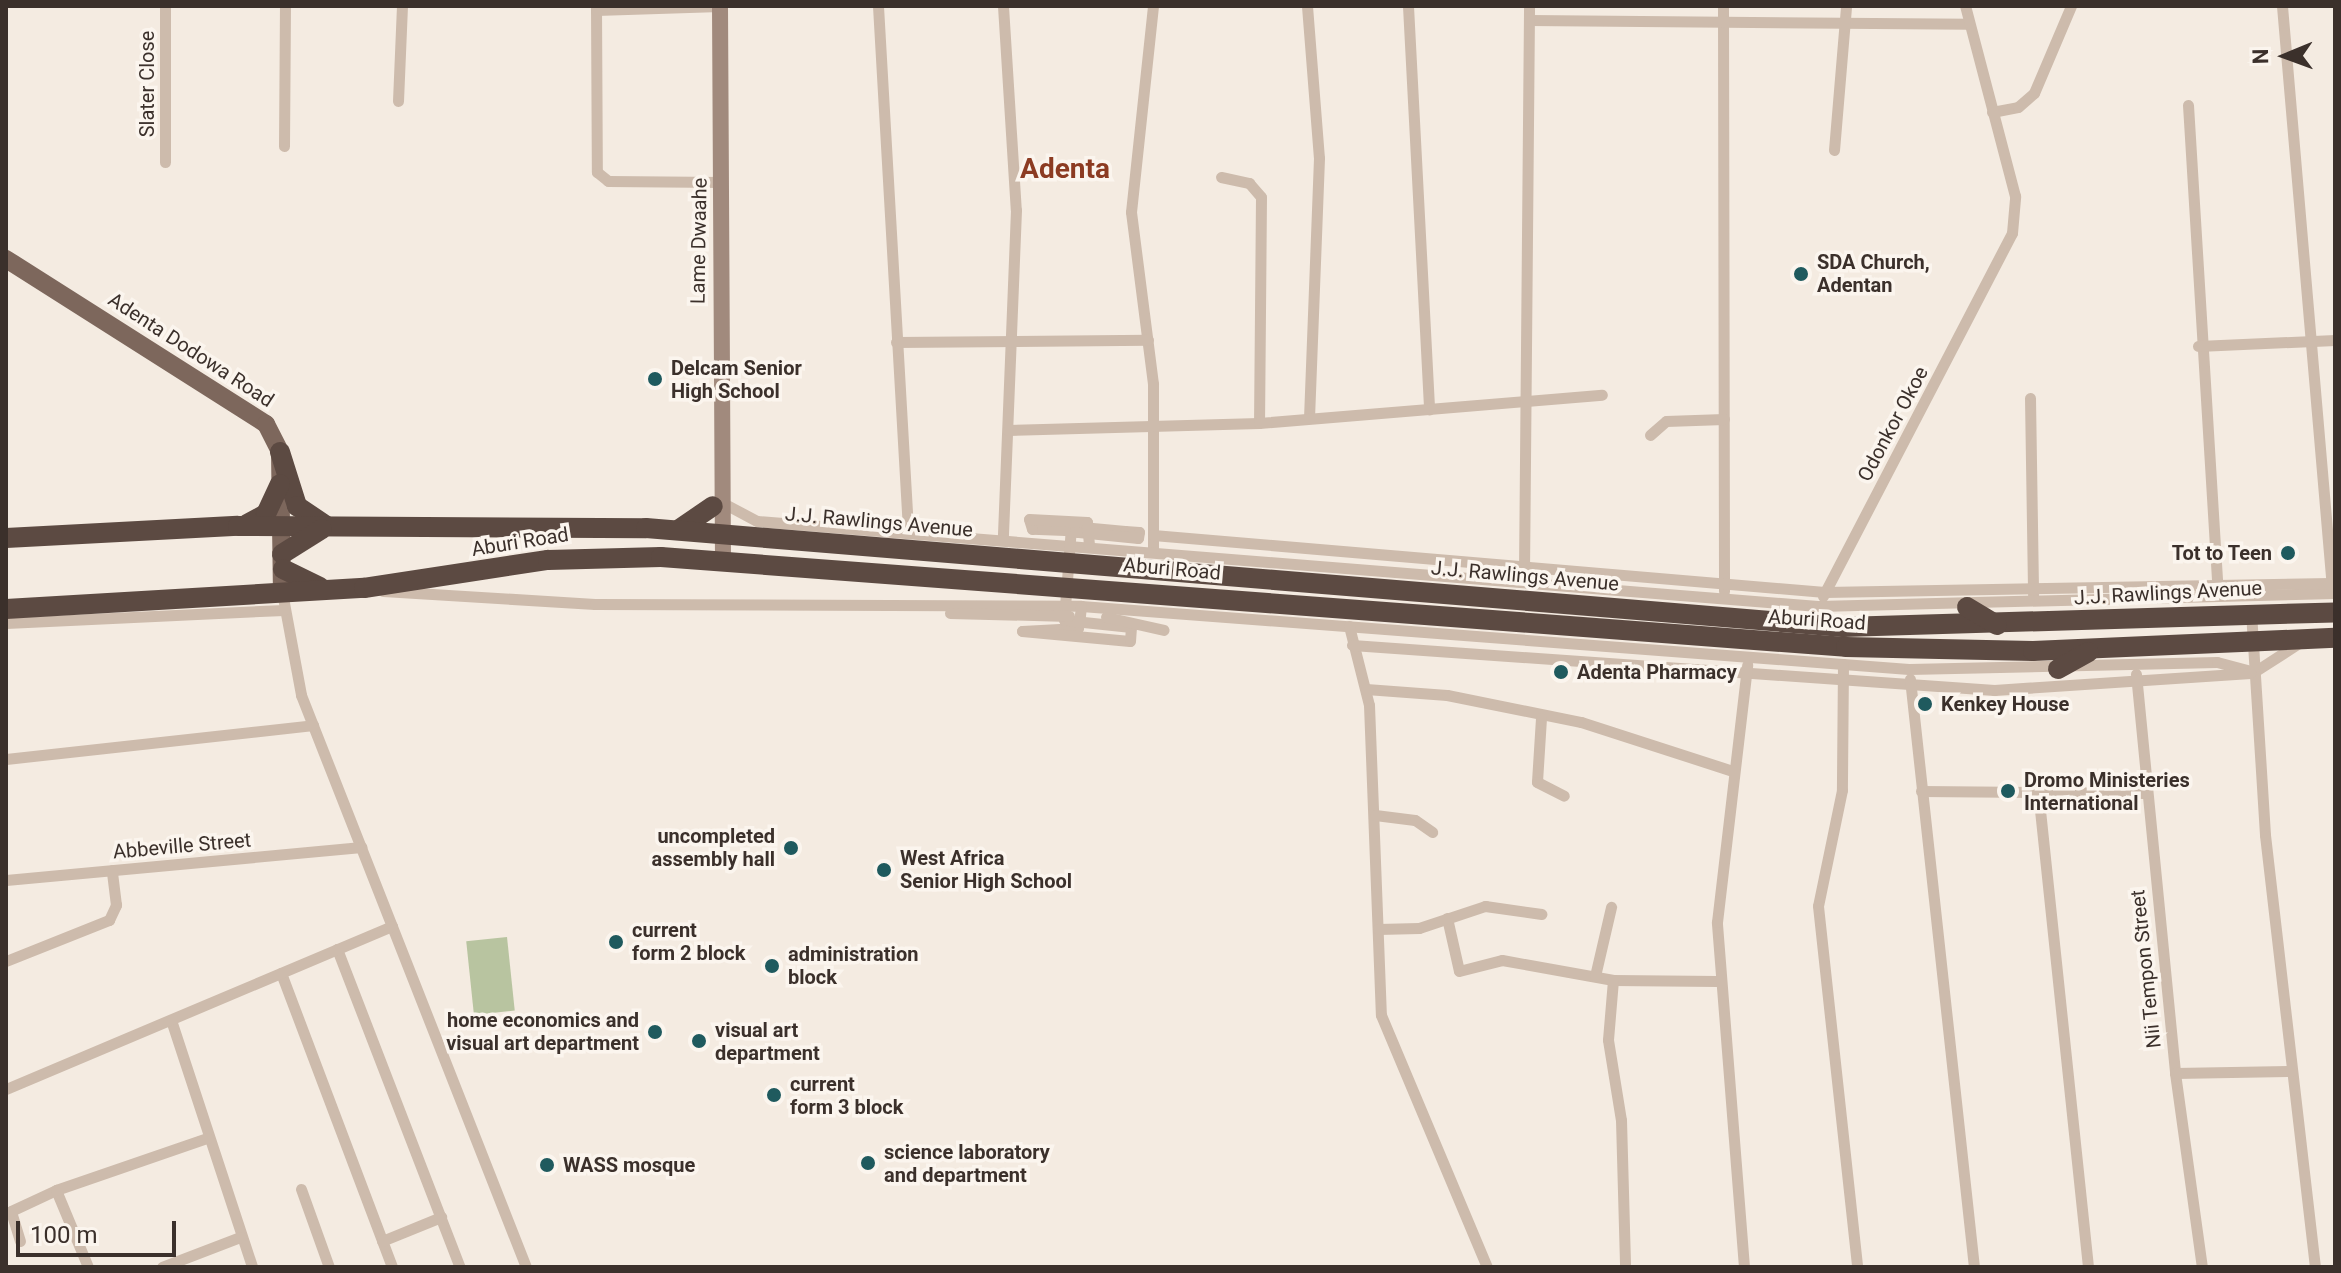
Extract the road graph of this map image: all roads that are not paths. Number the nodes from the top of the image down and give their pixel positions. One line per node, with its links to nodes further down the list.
1 (165, 6): 26 (street, Slater Close)
2 (285, 6): 24 (street)
3 (402, 6): 21 (street)
4 (720, 6): 16 (street); 28 (street, Lame Dwaahe)
5 (878, 6): 34 (street)
6 (1003, 6): 33 (street)
7 (1153, 6): 30 (street)
8 (1307, 6): 40 (street)
9 (1408, 6): 39 (street)
10 (1529, 6): 17 (street)
11 (1723, 6): 19 (street)
12 (1846, 6): 20 (street)
13 (1965, 6): 18 (street, Odonkor Okoe)
14 (2071, 6): 23 (street)
15 (2282, 6): 31 (street)
16 (596, 8): 28 (street)
17 (1529, 20): 19 (street); 38 (street)
18 (1969, 24): 20 (street); 23 (street, Odonkor Okoe)
19 (1724, 26): 20 (street); 41 (street)
20 (1843, 26): 25 (street)
21 (398, 101)
22 (2188, 105): 35 (street)
23 (1992, 112): 71 (street, Odonkor Okoe)
24 (284, 146)
25 (1834, 150)
26 (165, 162)
27 (1221, 177): 42 (street)
28 (721, 182): 48 (street, Lame Dwaahe)
29 (6, 259): 46 (main road, Adenta Dodowa Road)
30 (1148, 340): 33 (street); 43 (street)
31 (2312, 340): 32 (street); 35 (street); 73 (street)
32 (2335, 340)
33 (1013, 341): 34 (street); 44 (street)
34 (896, 342): 53 (street)
35 (2198, 346): 70 (street)
36 (1602, 395): 38 (street)
37 (2030, 398): 69 (street)
38 (1522, 402): 39 (street); 64 (street)
39 (1429, 409): 40 (street)
40 (1309, 416): 42 (street)
41 (1724, 419): 45 (street); 72 (street)
42 (1259, 423): 43 (street)
43 (1153, 427): 44 (street); 55 (street)
44 (1008, 430): 57 (street)
45 (1650, 435)
46 (280, 452): 47 (main road); 51 (highway)
47 (280, 484): 49 (highway); 50 (main road)
48 (718, 504): 52 (highway); 53 (street); 54 (street, Lame Dwaahe)
49 (238, 526): 50 (highway); 56 (highway)
50 (281, 526): 51 (highway, J.J. Rawlings Avenue); 62 (main road)
51 (329, 526): 52 (highway, J.J. Rawlings Avenue); 62 (highway)
52 (678, 530): 54 (highway, J.J. Rawlings Avenue)
53 (908, 530): 58 (street)
54 (717, 533): 58 (highway, J.J. Rawlings Avenue); 61 (street, Lame Dwaahe)
55 (1153, 535): 60 (street); 64 (street)
56 (6, 538)
57 (1003, 538): 58 (street); 59 (street)
58 (954, 543): 63 (highway, J.J. Rawlings Avenue)
59 (1089, 546): 60 (street); 79 (street)
60 (1153, 552): 63 (street)
61 (717, 559): 66 (highway, Aburi Road); 81 (highway, Aburi Road)
62 (283, 561): 68 (highway); 74 (main road)
63 (1201, 565): 67 (highway, J.J. Rawlings Avenue)
64 (1524, 568): 65 (street); 72 (street)
65 (1524, 583): 67 (street); 72 (street)
66 (364, 588): 68 (highway, Aburi Road); 79 (street)
67 (1483, 588): 83 (highway, J.J. Rawlings Avenue)
68 (332, 590): 74 (highway, Aburi Road)
69 (2034, 590): 70 (street); 71 (street); 75 (street)
70 (2218, 590): 73 (street); 75 (street)
71 (1825, 592): 72 (street); 76 (street, Odonkor Okoe)
72 (1724, 594): 76 (street)
73 (2334, 599): 85 (highway, J.J. Rawlings Avenue)
74 (283, 601): 78 (highway, Aburi Road); 82 (street); 103 (street)
75 (2033, 605): 77 (street)
76 (1818, 606): 77 (street)
77 (1967, 607): 83 (highway)
78 (6, 609)
79 (1081, 611): 80 (street); 81 (street); 86 (street)
80 (950, 613)
81 (1326, 615): 84 (street); 90 (highway, Aburi Road)
82 (6, 623)
83 (1997, 625): 85 (highway, J.J. Rawlings Avenue)
84 (1349, 626): 89 (street); 91 (street)
85 (2252, 626): 88 (highway, Aburi Road); 90 (highway, Aburi Road); 97 (street)
86 (1164, 630)
87 (2335, 638): 88 (highway, Aburi Road)
88 (2303, 640): 97 (street)
89 (1352, 645): 96 (street); 101 (street)
90 (2094, 649): 95 (highway)
91 (1748, 656): 92 (street); 96 (street)
92 (1843, 664): 94 (street); 99 (street)
93 (2136, 666): 95 (street); 97 (street); 98 (street, Nii Tempon Street)
94 (1909, 669): 95 (street); 100 (street)
95 (2058, 669)
96 (1747, 671): 99 (street); 105 (street)
97 (2254, 672): 98 (street); 127 (street)
98 (2137, 681): 100 (street); 108 (street, Nii Tempon Street)
99 (1843, 682): 100 (street); 147 (street)
100 (1910, 685): 106 (street)
101 (1366, 689): 102 (street); 110 (street)
102 (1541, 718): 105 (street); 109 (street)
103 (313, 725): 104 (street); 112 (street)
104 (6, 759)
105 (1733, 771): 125 (street)
106 (1921, 791): 107 (street); 148 (street)
107 (2038, 791): 108 (street); 149 (street)
108 (2147, 793): 128 (street, Nii Tempon Street)
109 (1564, 796)
110 (1375, 815): 111 (street); 119 (street)
111 (1432, 832)
112 (361, 847): 113 (street, Abbeville Street); 118 (street)
113 (112, 870): 114 (street, Abbeville Street); 121 (street)
114 (6, 880)
115 (1611, 907): 123 (street)
116 (1541, 914): 117 (street)
117 (1447, 918): 119 (street); 123 (street)
118 (392, 926): 120 (street); 143 (street)
119 (1378, 929): 144 (street)
120 (337, 949): 122 (street); 133 (street)
121 (6, 961)
122 (281, 973): 126 (street); 136 (street)
123 (1595, 976): 124 (street)
124 (1613, 980): 125 (street); 145 (street)
125 (1717, 981): 146 (street)
126 (171, 1020): 129 (street); 130 (street)
127 (2292, 1071): 128 (street); 151 (street)
128 (2175, 1073): 150 (street, Nii Tempon Street)
129 (6, 1089)
130 (207, 1138): 132 (street); 134 (street)
131 (301, 1189): 140 (street)
132 (56, 1190): 135 (street); 137 (street)
133 (441, 1217): 136 (street); 142 (street)
134 (240, 1237): 138 (street); 139 (street)
135 (20, 1241)
136 (382, 1241): 141 (street)
137 (88, 1267)
138 (162, 1267)
139 (252, 1267)
140 (329, 1267)
141 (392, 1267)
142 (460, 1267)
143 (526, 1267)
144 (1487, 1267)
145 (1625, 1267)
146 (1744, 1267)
147 (1857, 1267)
148 (1974, 1267)
149 (2088, 1267)
150 (2202, 1267)
151 (2315, 1267)

